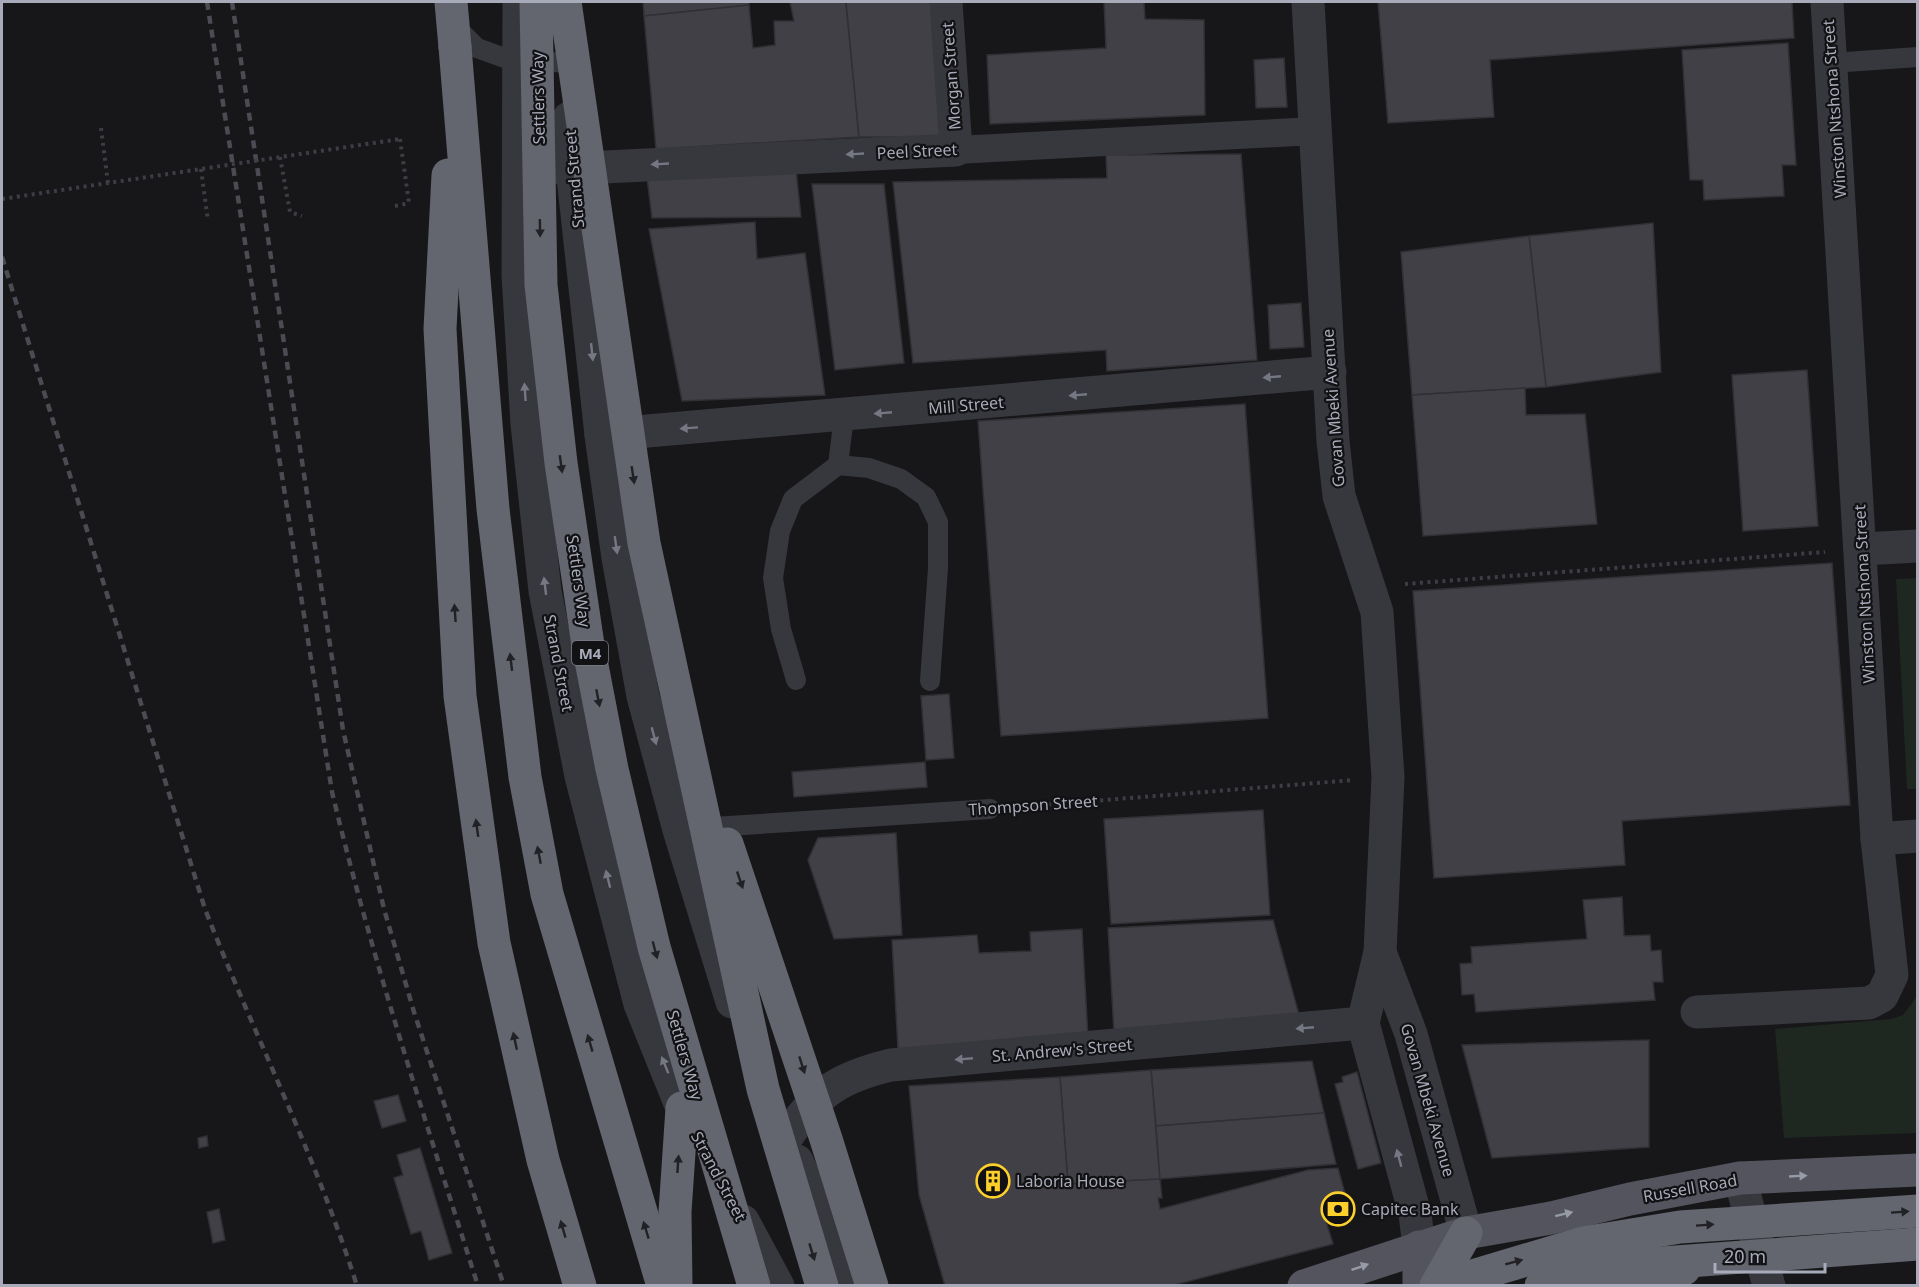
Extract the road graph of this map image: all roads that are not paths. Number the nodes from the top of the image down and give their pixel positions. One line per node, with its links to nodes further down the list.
1 (439, 2): 12 (lane)
2 (451, 2): 9 (highway, bridge)
3 (519, 2): 12 (street, Strand Street)
4 (536, 2): 46 (highway, Settlers Way / M4, one-way to 46, bridge)
5 (565, 2): 11 (street, Strand Street); 26 (highway, one-way to 26, bridge)
6 (946, 2): 15 (street, Morgan Street)
7 (1308, 2): 14 (street, Govan Mbeki Avenue)
8 (1827, 2): 13 (street, Winston Ntshona Street)
9 (455, 47): 43 (highway, one-way to 9); 44 (highway, one-way to 9)
10 (1917, 57): 13 (lane)
11 (567, 62): 12 (lane); 16 (street, Strand Street)
12 (519, 63): 17 (street, Strand Street)
13 (1831, 63): 23 (street, Winston Ntshona Street)
14 (1315, 130): 15 (street, Peel Street); 18 (street, Govan Mbeki Avenue)
15 (956, 150): 16 (street, Peel Street, one-way to 16)
16 (572, 168): 17 (street, Peel Street); 20 (street, Strand Street, one-way to 20)
17 (519, 170): 34 (street, Strand Street, one-way to 17)
18 (1330, 372): 19 (street, Mill Street, one-way to 19); 31 (street, Govan Mbeki Avenue)
19 (844, 416): 20 (street, Mill Street, one-way to 20); 21 (lane)
20 (602, 435): 28 (street, Strand Street, one-way to 28)
21 (838, 465): 24 (lane); 25 (lane)
22 (1917, 546): 23 (street)
23 (1862, 549): 30 (street, Winston Ntshona Street)
24 (796, 680)
25 (930, 681)
26 (674, 686): 48 (highway, one-way to 48, bridge); 50 (highway, one-way to 50, bridge)
27 (990, 809): 28 (lane, Thompson Street)
28 (679, 830): 35 (street, Strand Street)
29 (1917, 836): 30 (street)
30 (1877, 839): 32 (street, Winston Ntshona Street)
31 (1380, 952): 33 (street, Govan Mbeki Avenue); 39 (street, Govan Mbeki Avenue)
32 (1697, 1012)
33 (1363, 1023): 35 (street, St. Andrew's Street, one-way to 35); 41 (street, Govan Mbeki Avenue, one-way to 33)
34 (682, 1108): 45 (highway, one-way to 34); 47 (street, Strand Street)
35 (787, 1137): 49 (street, Strand Street)
36 (1917, 1170): 37 (main road, Russell Road, one-way to 36)
37 (1740, 1179): 39 (main road, Russell Road, one-way to 37); 57 (street)
38 (1917, 1211): 53 (highway, one-way to 38, bridge)
39 (1466, 1233): 41 (main road, Russell Road); 53 (highway); 54 (main road, Govan Mbeki Avenue)
40 (1917, 1244): 42 (highway, bridge)
41 (1419, 1246): 51 (main road, Russell Road, one-way to 41); 52 (main road, Govan Mbeki Avenue)
42 (1720, 1258): 55 (highway, bridge); 56 (highway, bridge)
43 (580, 1286)
44 (663, 1286)
45 (676, 1286)
46 (754, 1286)
47 (778, 1286)
48 (822, 1286)
49 (853, 1286)
50 (872, 1286)
51 (1304, 1286)
52 (1419, 1286)
53 (1437, 1286)
54 (1472, 1286)
55 (1541, 1286)
56 (1629, 1286)
57 (1769, 1286)

